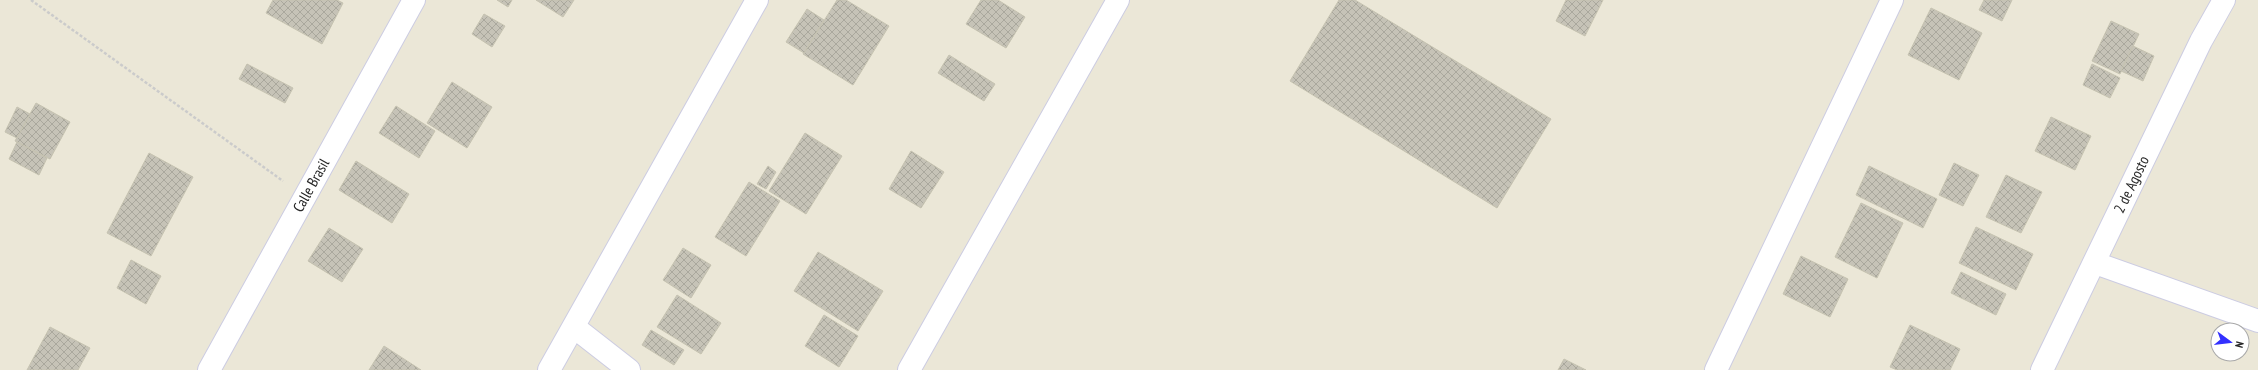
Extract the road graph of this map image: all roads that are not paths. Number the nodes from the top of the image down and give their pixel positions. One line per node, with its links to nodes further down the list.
1 (414, 0): 9 (street, Calle Brasil)
2 (757, 0): 8 (street)
3 (1118, 0): 12 (street)
4 (1892, 0): 13 (street)
5 (2224, 0): 6 (street, 2 de Agosto)
6 (2095, 263): 7 (street); 14 (street, 2 de Agosto)
7 (2258, 321)
8 (574, 326): 10 (street); 11 (street)
9 (209, 370)
10 (549, 370)
11 (629, 370)
12 (909, 370)
13 (1716, 370)
14 (2042, 370)

